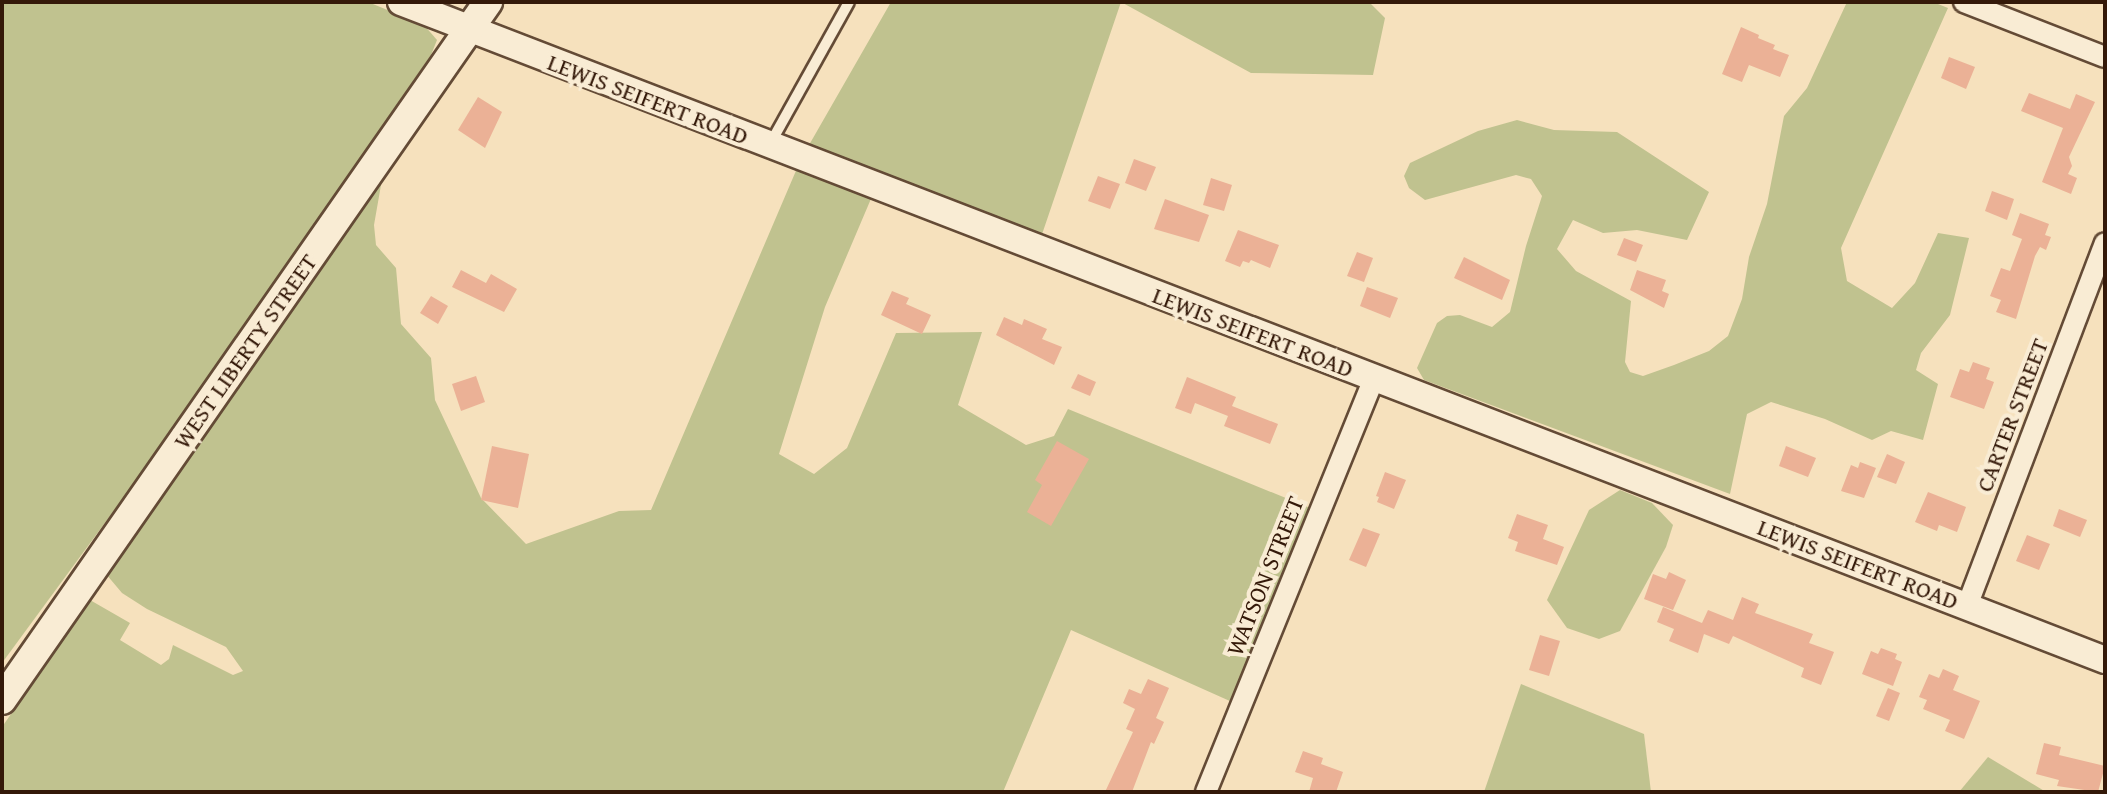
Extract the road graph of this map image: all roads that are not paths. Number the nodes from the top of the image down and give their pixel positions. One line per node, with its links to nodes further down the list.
1 (401, 2): 5 (street, LEWIS SEIFERT ROAD)
2 (488, 2): 5 (main road, WEST LIBERTY STREET)
3 (849, 2): 7 (lane)
4 (1964, 2): 6 (street)
5 (470, 29): 7 (street, LEWIS SEIFERT ROAD); 12 (main road, WEST LIBERTY STREET)
6 (2105, 57)
7 (769, 146): 9 (street, LEWIS SEIFERT ROAD)
8 (2105, 243): 10 (street, CARTER STREET)
9 (1373, 380): 10 (street, LEWIS SEIFERT ROAD); 13 (street, WATSON STREET)
10 (1967, 606): 11 (street, LEWIS SEIFERT ROAD)
11 (2105, 660)
12 (2, 700)
13 (1206, 792)

